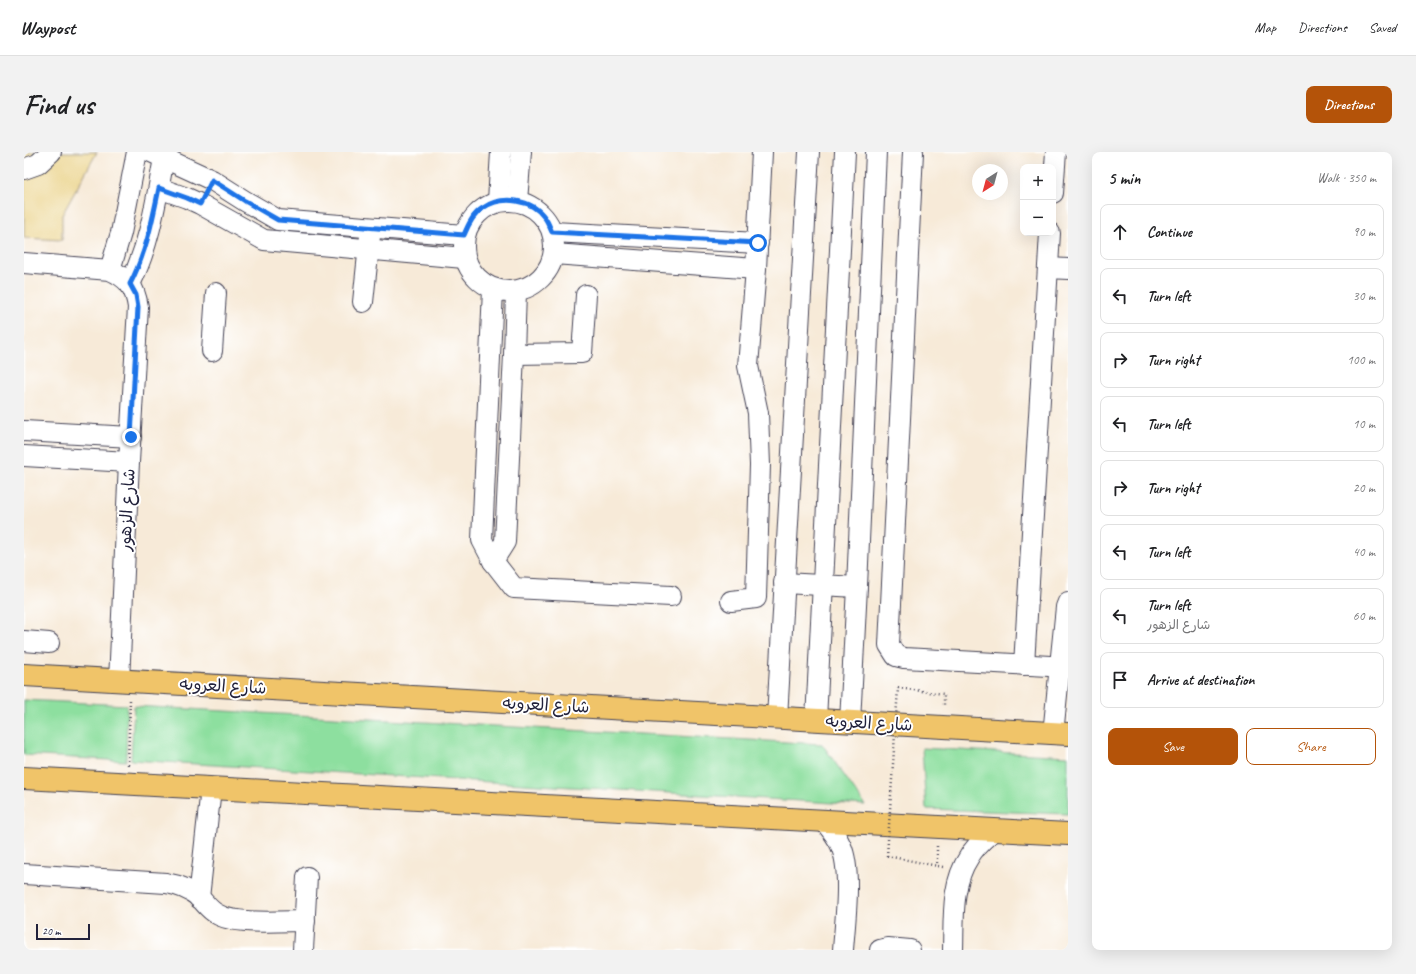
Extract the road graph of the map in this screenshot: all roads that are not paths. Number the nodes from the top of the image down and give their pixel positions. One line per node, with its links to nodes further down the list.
1 (51, 152): 13 (street)
2 (137, 152): 31 (street)
3 (501, 152): 16 (street)
4 (521, 152): 16 (street)
5 (762, 152): 22 (street)
6 (809, 152): 46 (street)
7 (845, 152): 29 (street)
8 (876, 152): 32 (street)
9 (913, 152): 54 (street)
10 (1056, 152): 12 (street)
11 (157, 155): 14 (street); 15 (street)
12 (1055, 164)
13 (24, 169)
14 (212, 180): 17 (street); 18 (street)
15 (159, 188): 17 (street); 33 (street)
16 (508, 201): 19 (street); 20 (street)
17 (200, 204): 23 (street)
18 (371, 228): 20 (street); 23 (street)
19 (552, 232): 22 (street); 24 (street)
20 (464, 235): 25 (street)
21 (1050, 236): 27 (street)
22 (758, 243): 28 (street)
23 (368, 250): 25 (street); 38 (street)
24 (554, 254): 28 (street); 35 (street)
25 (464, 258): 34 (street)
26 (24, 263): 31 (street)
27 (1048, 268): 30 (street); 54 (street)
28 (756, 269): 50 (street)
29 (839, 269): 32 (street); 47 (street)
30 (1068, 269)
31 (110, 270): 33 (street)
32 (870, 272): 48 (street)
33 (130, 284): 42 (street, شارع الزهور)
34 (493, 289): 35 (street); 45 (street)
35 (516, 291): 40 (street)
36 (216, 294): 39 (street)
37 (586, 295): 40 (street)
38 (363, 302)
39 (212, 351)
40 (514, 354): 45 (street)
41 (24, 431): 42 (street)
42 (131, 437): 44 (street, شارع الزهور)
43 (24, 456): 44 (street)
44 (129, 462): 57 (street, شارع الزهور)
45 (493, 561): 49 (street)
46 (784, 583): 47 (street); 58 (street)
47 (822, 585): 48 (street); 59 (street)
48 (857, 587): 60 (street)
49 (671, 596)
50 (731, 601)
51 (1068, 602): 55 (street)
52 (24, 641): 53 (street)
53 (49, 643)
54 (1024, 665): 55 (street)
55 (1064, 667): 61 (street)
56 (24, 675): 57 (highway, شارع العروبه)
57 (125, 681): 58 (highway, شارع العروبه)
58 (777, 718): 59 (highway, شارع العروبه)
59 (816, 720): 60 (highway, شارع العروبه)
60 (850, 722): 61 (highway, شارع العروبه)
61 (1061, 734)
62 (24, 778): 63 (highway)
63 (211, 788): 64 (highway); 69 (street)
64 (823, 820): 65 (highway); 72 (street)
65 (994, 830): 66 (highway); 75 (street)
66 (1068, 834)
67 (24, 874): 69 (street)
68 (307, 877): 70 (street)
69 (199, 898): 70 (street)
70 (305, 921): 71 (street)
71 (303, 950)
72 (843, 950)
73 (880, 950): 74 (street)
74 (910, 950)
75 (953, 950)

